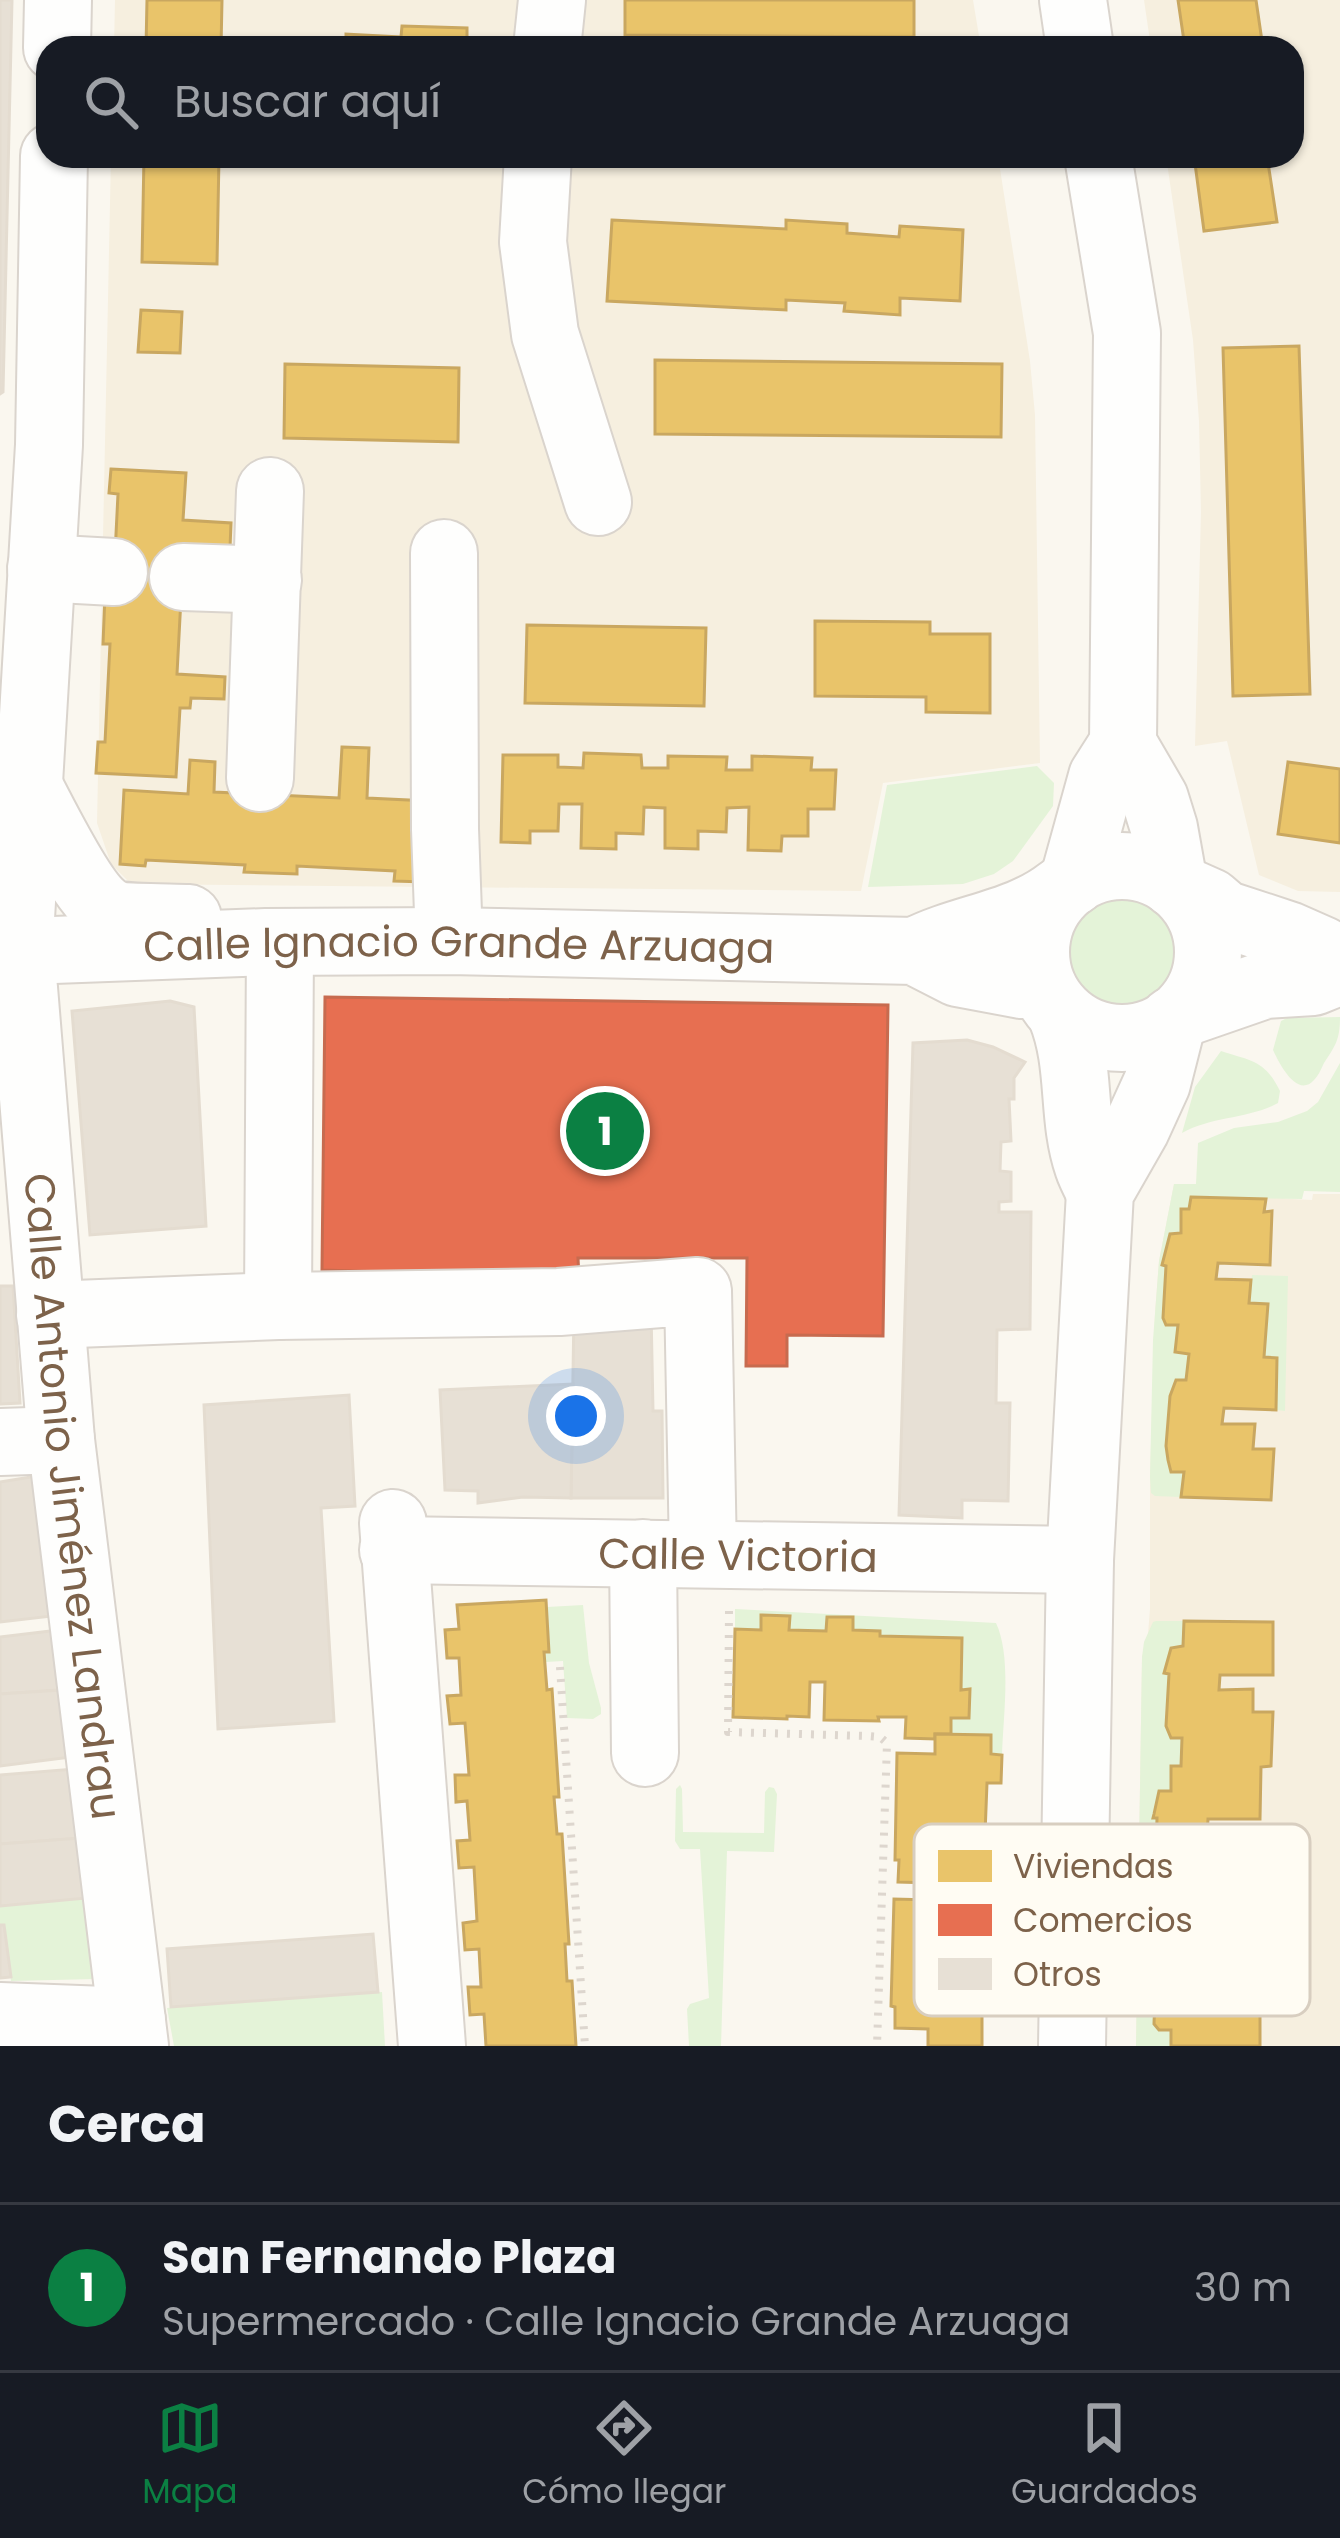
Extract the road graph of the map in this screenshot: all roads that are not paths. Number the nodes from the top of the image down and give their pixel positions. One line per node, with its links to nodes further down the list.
1 (58, 0): 4 (street)
2 (552, 0): 5 (street)
3 (1072, 0): 6 (street)
4 (56, 36)
5 (548, 36)
6 (1079, 36)
7 (53, 168): 10 (street, Calle Antonio Jiménez Landrau)
8 (537, 168): 12 (street)
9 (1100, 168): 18 (street)
10 (24, 445): 14 (street, Calle Antonio Jiménez Landrau)
11 (270, 491): 17 (street)
12 (598, 502)
13 (444, 553): 23 (street)
14 (41, 568): 15 (street); 20 (street, Calle Antonio Jiménez Landrau)
15 (114, 572)
16 (183, 577): 17 (street)
17 (268, 580): 19 (street)
18 (1123, 744): 21 (street); 22 (street)
19 (260, 778)
20 (28, 785): 24 (street); 26 (street, Calle Antonio Jiménez Landrau)
21 (1067, 886): 22 (street); 25 (street, Calle Ignacio Grande Arzuaga); 28 (street)
22 (1179, 887): 27 (street); 29 (street)
23 (449, 940): 24 (street, Calle Ignacio Grande Arzuaga); 25 (street, Calle Ignacio Grande Arzuaga)
24 (273, 942): 26 (street, Calle Ignacio Grande Arzuaga); 31 (street)
25 (915, 950): 28 (street, Calle Ignacio Grande Arzuaga)
26 (9, 952): 32 (street, Calle Antonio Jiménez Landrau)
27 (1340, 967): 29 (street)
28 (1052, 999): 29 (street); 30 (street)
29 (1179, 1016): 30 (street)
30 (1100, 1192): 34 (street)
31 (278, 1306): 32 (street); 35 (street)
32 (50, 1315): 33 (street, Calle Antonio Jiménez Landrau)
33 (30, 1441): 40 (street, Calle Antonio Jiménez Landrau)
34 (1080, 1560): 35 (street, Calle Victoria); 37 (street)
35 (692, 1569): 36 (street); 41 (street, Calle Victoria)
36 (645, 1754)
37 (1076, 1824)
38 (0, 2016): 40 (street)
39 (1072, 2016): 42 (street)
40 (133, 2034)
41 (432, 2046)
42 (1072, 2046)

